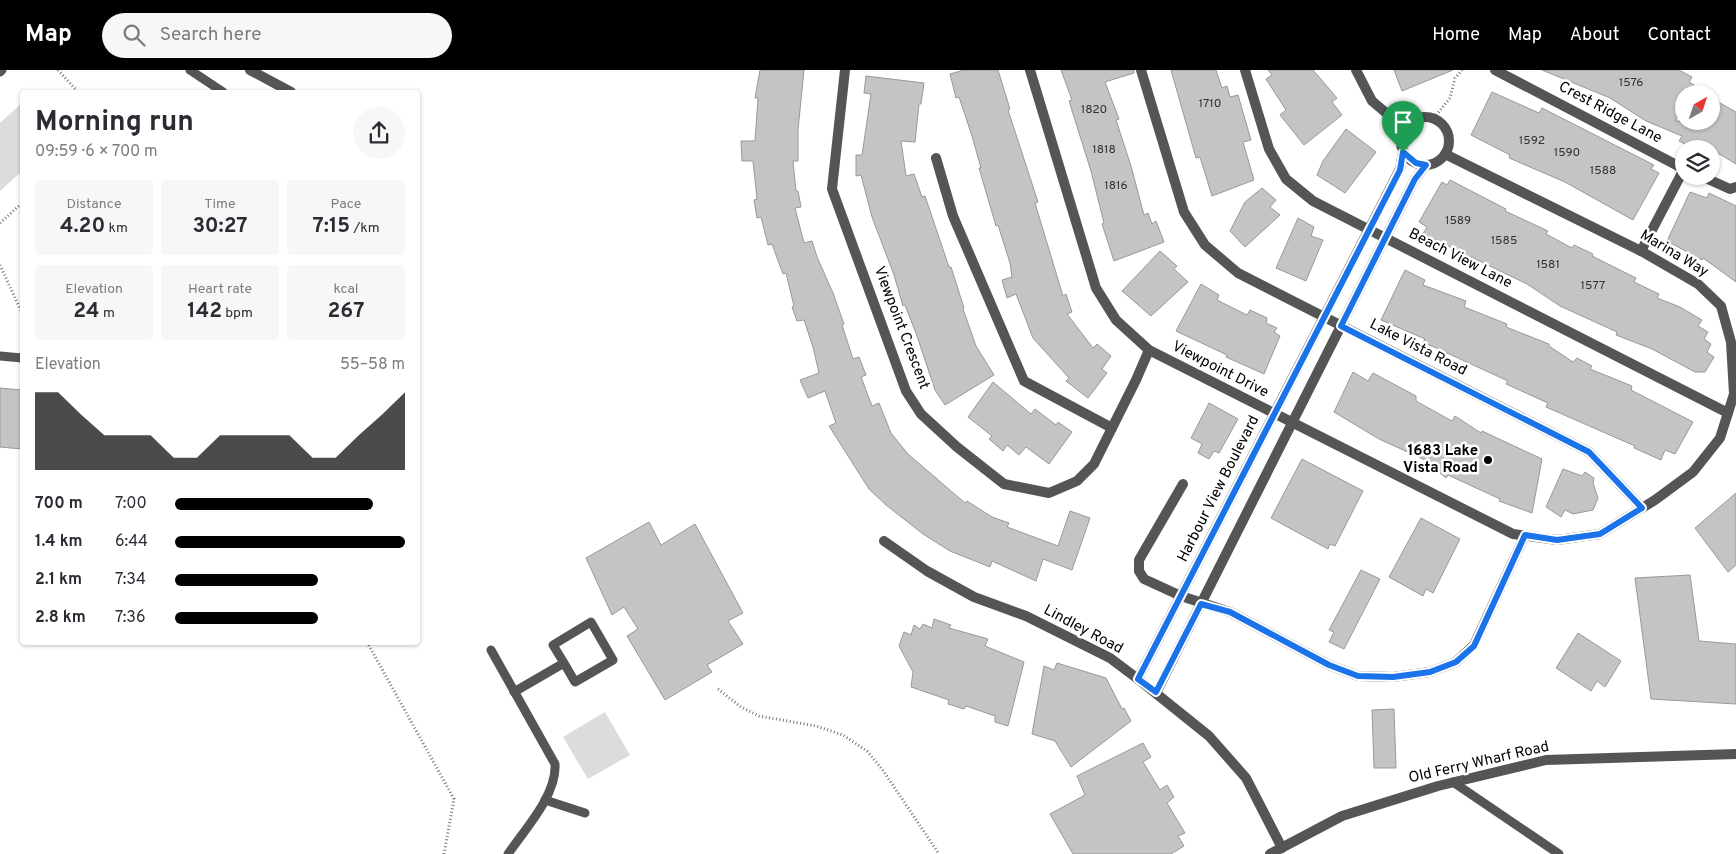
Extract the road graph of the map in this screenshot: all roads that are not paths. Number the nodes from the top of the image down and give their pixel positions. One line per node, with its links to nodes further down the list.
1 (190, 70): 9 (lane)
2 (250, 70): 10 (street)
3 (846, 70): 31 (street, Viewpoint Crescent)
4 (1030, 70): 25 (street, Viewpoint Drive)
5 (1141, 70): 23 (street, Lake Vista Road)
6 (1245, 70): 20 (street, Beach View Lane)
7 (1356, 70): 11 (street)
8 (1495, 70): 15 (street, Crest Ridge Lane)
9 (220, 90)
10 (287, 90)
11 (1404, 128): 12 (street); 13 (street)
12 (1403, 152): 16 (street); 20 (street, Harbour View Boulevard)
13 (1445, 154): 16 (street); 22 (street, Marina Way)
14 (936, 158): 31 (street)
15 (1675, 164)
16 (1426, 165): 21 (street)
17 (1675, 185): 22 (street)
18 (1720, 185): 19 (street)
19 (1736, 187)
20 (1369, 230): 21 (street, Beach View Lane); 23 (street, Harbour View Boulevard)
21 (1385, 238): 24 (street); 29 (street, Beach View Lane)
22 (1640, 250): 29 (street, Marina Way)
23 (1324, 317): 24 (street, Lake Vista Road); 28 (street, Harbour View Boulevard)
24 (1341, 326): 30 (street); 33 (street, Lake Vista Road)
25 (1149, 350): 28 (street, Viewpoint Drive); 31 (street, Viewpoint Crescent)
26 (0, 356): 27 (lane)
27 (20, 358)
28 (1275, 414): 30 (street, Viewpoint Drive); 36 (street, Harbour View Boulevard)
29 (1728, 414): 33 (street, Marina Way)
30 (1292, 423): 34 (street, Viewpoint Drive); 37 (street)
31 (1112, 428)
32 (1183, 484): 36 (street)
33 (1642, 508): 34 (street, Viewpoint Drive)
34 (1525, 535): 37 (street)
35 (884, 541): 40 (street, Lindley Road)
36 (1181, 596): 37 (street); 40 (street, Harbour View Boulevard)
37 (1201, 604): 42 (street)
38 (490, 650): 41 (lane)
39 (564, 663): 39 (lane); 41 (lane)
40 (1138, 679): 42 (street, Lindley Road)
41 (514, 692): 45 (lane)
42 (1156, 692): 47 (street, Lindley Road)
43 (1736, 754): 44 (street, Old Ferry Wharf Road)
44 (1453, 782): 47 (street, Old Ferry Wharf Road); 50 (lane)
45 (545, 800): 46 (lane); 48 (lane)
46 (584, 812)
47 (1282, 848): 49 (street, Old Ferry Wharf Road)
48 (508, 854)
49 (1270, 854)
50 (1559, 854)

